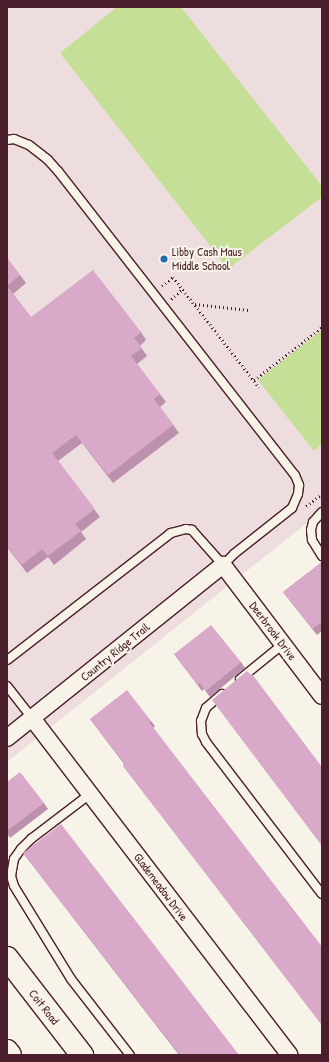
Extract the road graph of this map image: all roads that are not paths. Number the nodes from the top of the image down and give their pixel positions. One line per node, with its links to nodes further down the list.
1 (10, 139): 4 (lane)
2 (322, 512): 3 (lane)
3 (322, 556)
4 (223, 565): 5 (street, Deerbrook Drive); 6 (lane); 9 (street, Country Ridge Trail)
5 (283, 644): 8 (street, Deerbrook Drive); 12 (lane)
6 (7, 660)
7 (7, 686): 9 (lane)
8 (321, 692)
9 (32, 718): 10 (street, Country Ridge Trail); 11 (street, Glademeadow Drive)
10 (7, 738)
11 (90, 794): 17 (lane); 18 (street, Glademeadow Drive)
12 (322, 894)
13 (7, 958): 16 (main road, Coit Road)
14 (7, 1051): 15 (main road)
15 (10, 1055)
16 (82, 1055)
17 (130, 1055)
18 (290, 1055)

